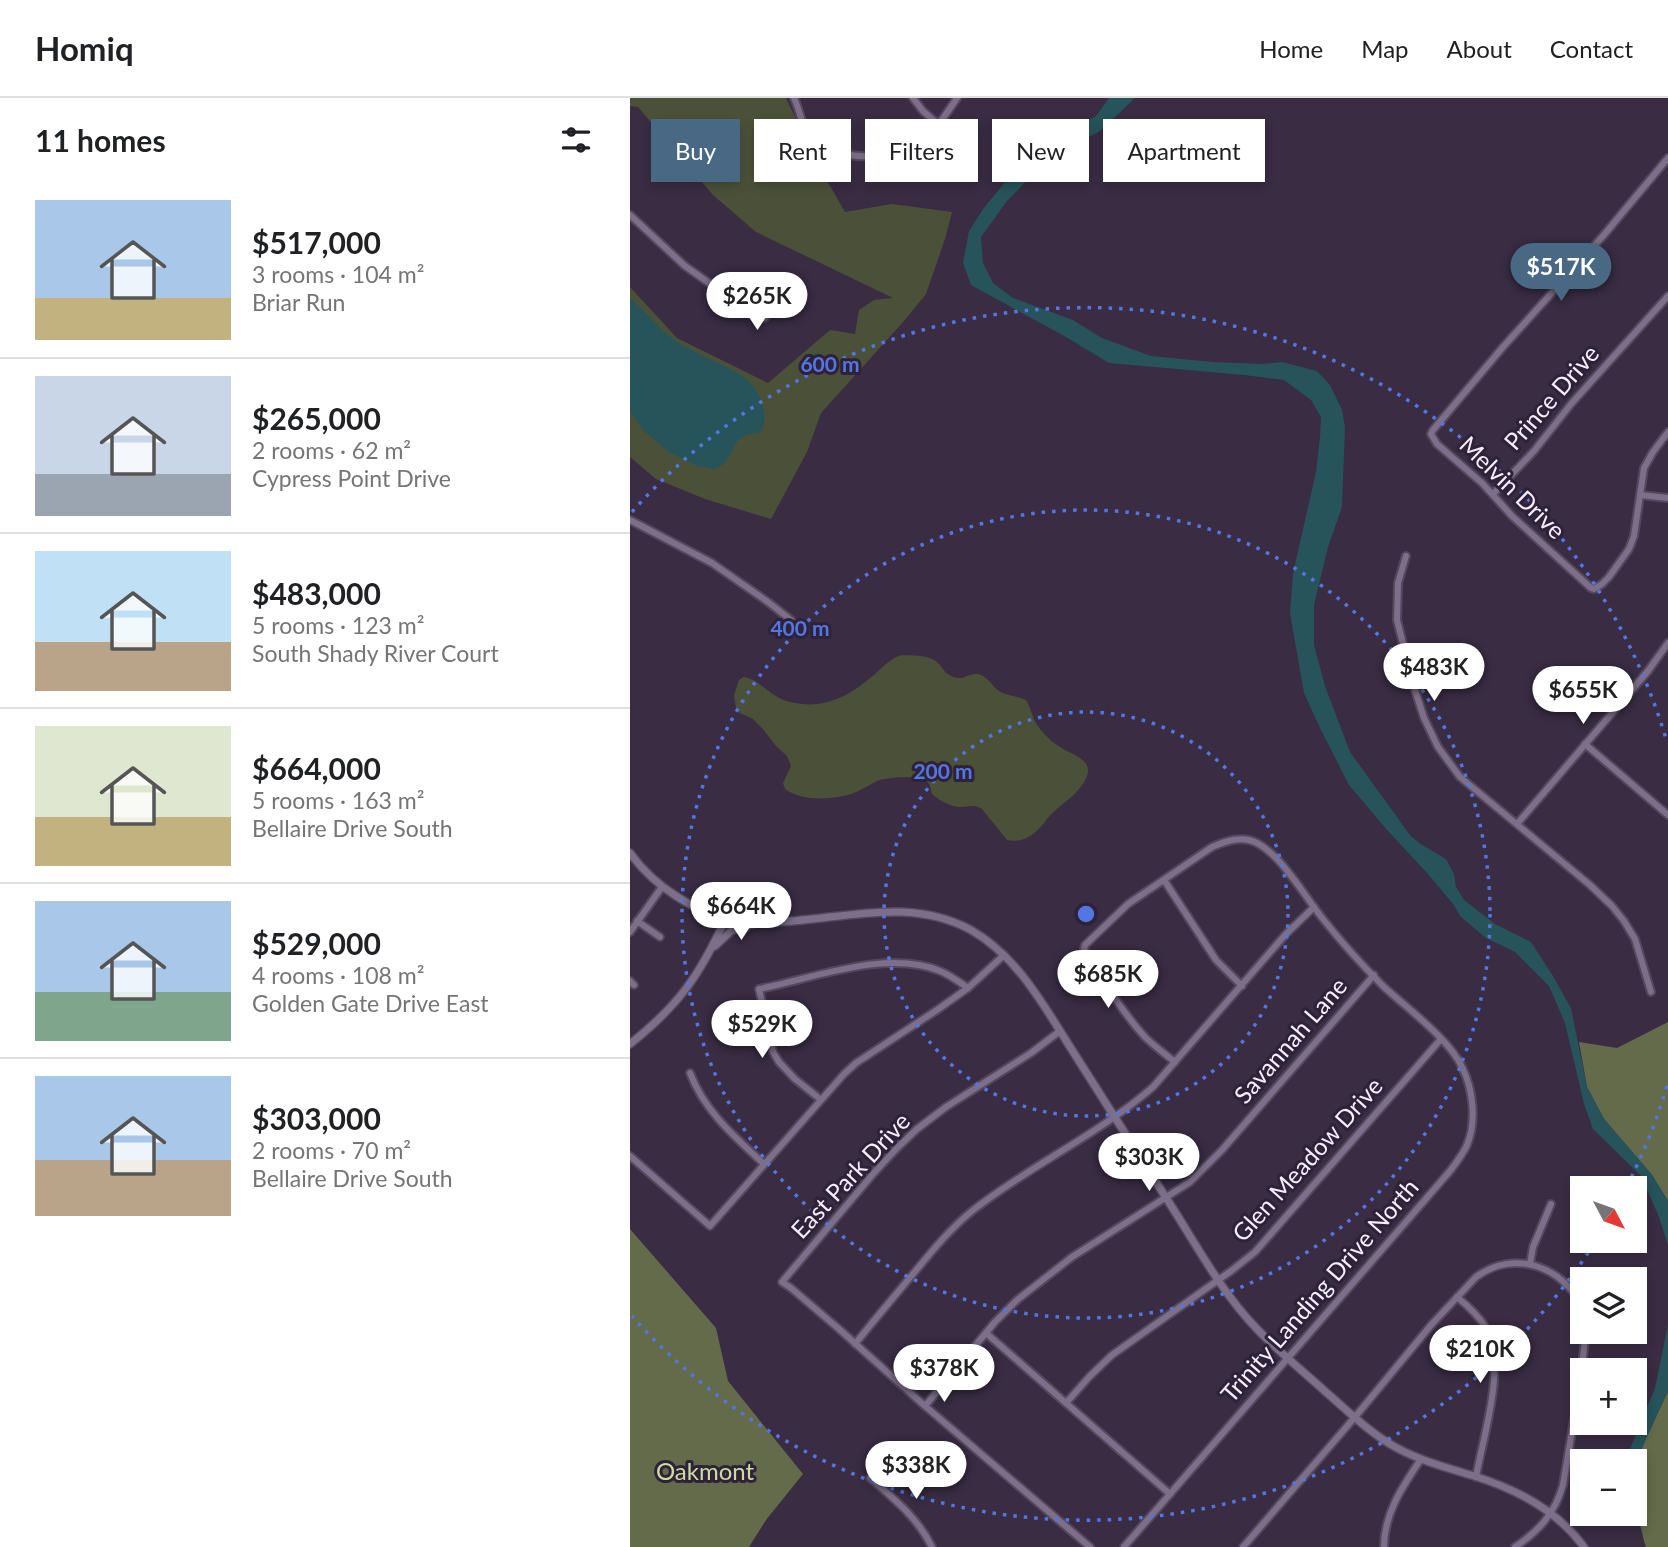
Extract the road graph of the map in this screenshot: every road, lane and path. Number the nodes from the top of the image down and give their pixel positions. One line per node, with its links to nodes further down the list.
1 (794, 98): 6 (street)
2 (913, 98): 4 (street)
3 (957, 98): 5 (street)
4 (933, 119)
5 (942, 119)
6 (865, 157)
7 (1668, 158): 12 (street, Melvin Drive)
8 (630, 215): 10 (street)
9 (1668, 296): 12 (street, Prince Drive)
10 (736, 302): 10 (street)
11 (1668, 432): 13 (street)
12 (1493, 494): 13 (street, Melvin Drive)
13 (1640, 495): 14 (street)
14 (1668, 498)
15 (630, 520): 17 (street)
16 (1406, 556): 21 (street)
17 (791, 620)
18 (1668, 643): 19 (street)
19 (1585, 744): 20 (street); 21 (street)
20 (1668, 815)
21 (1517, 824): 36 (street)
22 (630, 853): 24 (street)
23 (1164, 880): 25 (street, Trinity Landing Drive North); 34 (street); 40 (street)
24 (662, 887): 26 (street); 27 (street)
25 (1314, 907): 33 (street, Trinity Landing Drive North); 34 (street)
26 (726, 918): 28 (street); 31 (street)
27 (637, 921): 29 (street); 30 (street)
28 (761, 921): 31 (street); 32 (street)
29 (630, 932)
30 (660, 937)
31 (712, 948): 39 (street)
32 (1004, 955): 35 (street); 37 (street)
33 (1374, 975): 38 (street, Trinity Landing Drive North); 46 (street, Savannah Lane)
34 (1242, 986): 40 (street)
35 (968, 988): 42 (street); 42 (street)
36 (1651, 992)
37 (1060, 1031): 43 (street); 53 (street, East Park Drive)
38 (1441, 1039): 49 (street, Glen Meadow Drive); 55 (street, Trinity Landing Drive North)
39 (630, 1044)
40 (1175, 1062): 43 (street)
41 (690, 1073): 45 (street)
42 (820, 1099): 45 (street)
43 (1115, 1116): 46 (street); 53 (street)
44 (630, 1156): 45 (street)
45 (764, 1164)
46 (1166, 1198): 49 (street); 52 (street, Savannah Lane)
47 (1551, 1205): 48 (street)
48 (1530, 1264): 50 (street); 51 (street)
49 (1218, 1280): 55 (street); 56 (street, Glen Meadow Drive)
50 (1570, 1289)
51 (1457, 1297): 58 (street); 60 (street)
52 (986, 1333): 56 (street); 57 (street, Savannah Lane)
53 (855, 1344): 57 (street)
54 (1585, 1344): 63 (street)
55 (1288, 1359): 58 (street); 62 (street, Trinity Landing Drive North)
56 (1066, 1403): 62 (street)
57 (925, 1406): 66 (street)
58 (1355, 1417): 59 (street); 64 (street)
59 (1421, 1459): 60 (street); 68 (street)
60 (1476, 1477): 63 (street)
61 (870, 1478): 65 (street)
62 (1170, 1494): 67 (street, Trinity Landing Drive North)
63 (1551, 1514): 69 (street); 70 (street)
64 (1245, 1546)
65 (932, 1547)
66 (1090, 1547)
67 (1124, 1547)
68 (1384, 1547)
69 (1515, 1547)
70 (1584, 1547)

